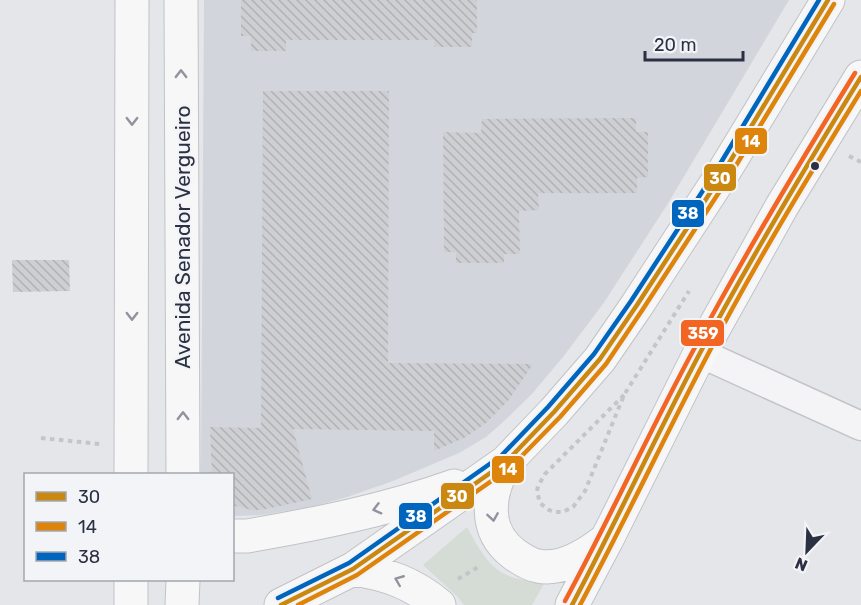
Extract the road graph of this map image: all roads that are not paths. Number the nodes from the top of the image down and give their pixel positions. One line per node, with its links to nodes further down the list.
1 (132, 0): 8 (main road, one-way to 8)
2 (181, 0): 9 (main road, Avenida Senador Vergueiro, one-way to 2)
3 (828, 0): 7 (main road)
4 (861, 77): 5 (main road)
5 (700, 354): 6 (street); 11 (main road)
6 (861, 426)
7 (499, 467): 10 (main road, one-way to 10); 11 (main road, one-way to 11); 12 (main road)
8 (131, 473)
9 (183, 473)
10 (234, 536)
11 (607, 539): 19 (main road)
12 (353, 568): 15 (main road, one-way to 12); 18 (main road)
13 (131, 581): 16 (main road)
14 (183, 581): 17 (main road)
15 (434, 601)
16 (131, 605)
17 (182, 605)
18 (281, 605)
19 (572, 605)

